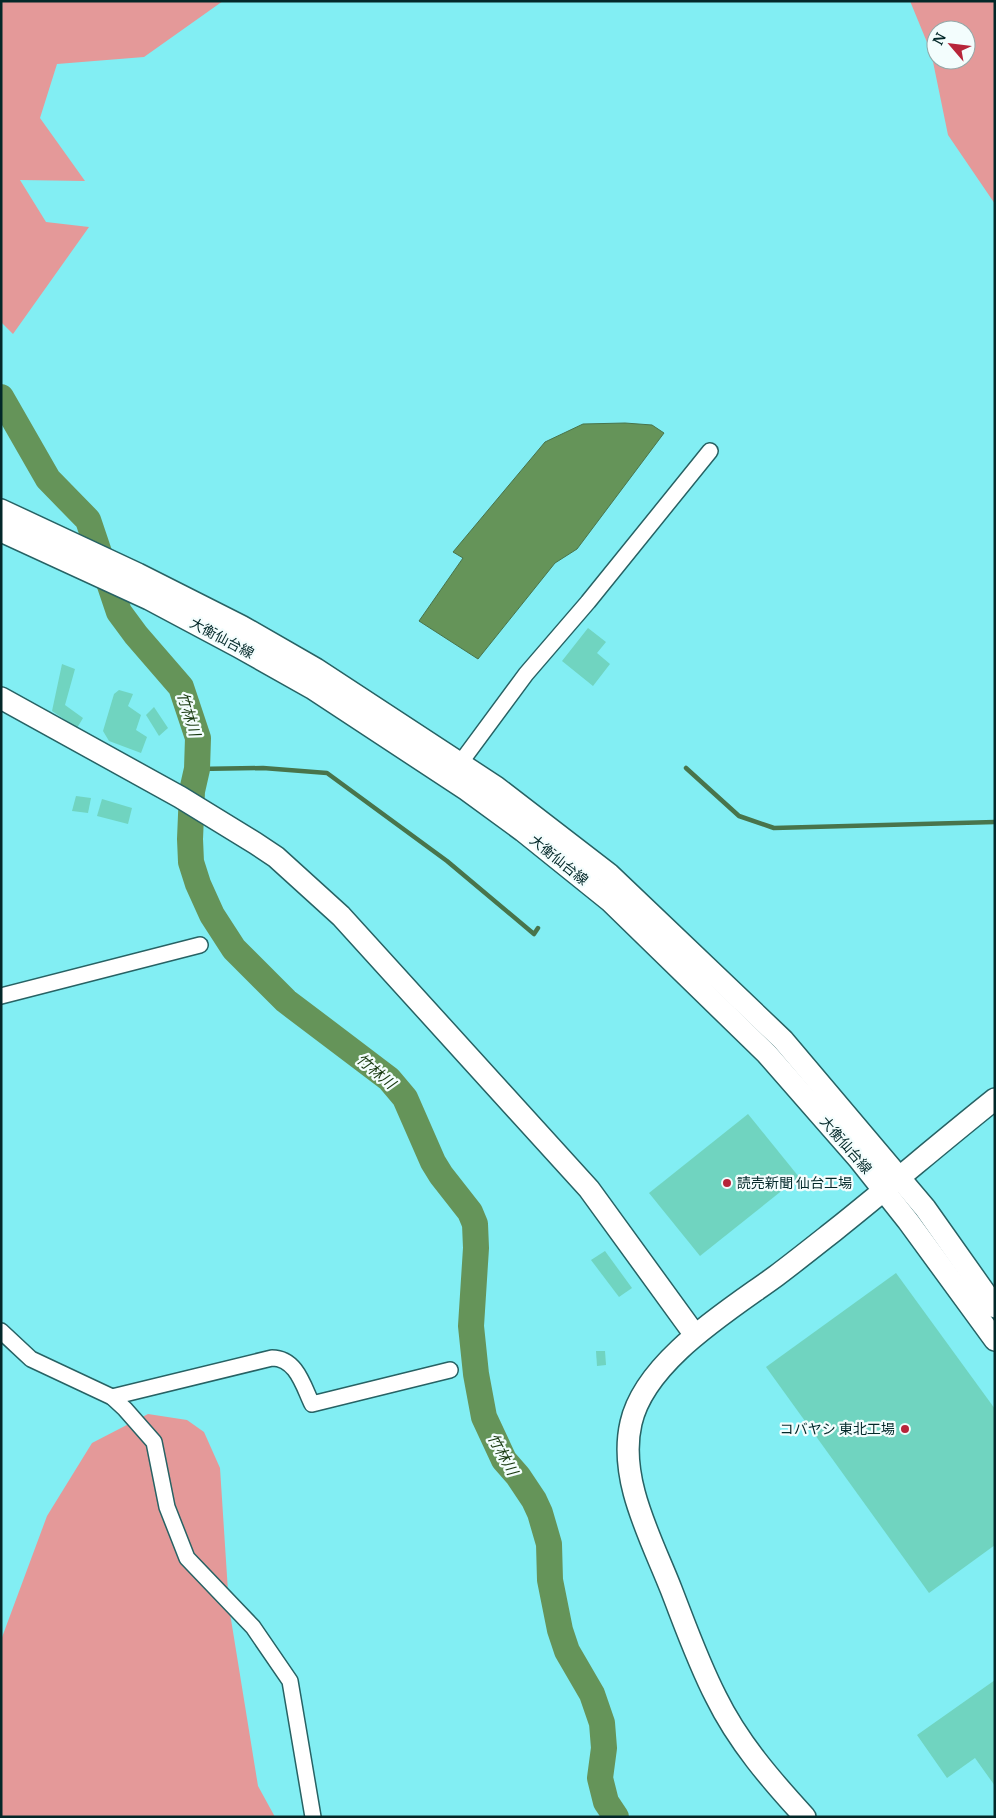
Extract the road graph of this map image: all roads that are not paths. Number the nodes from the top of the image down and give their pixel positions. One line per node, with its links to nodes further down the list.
1 (710, 451): 5 (street)
2 (1, 510): 5 (main road, 大衡仙台線)
3 (1, 530): 9 (main road, 大衡仙台線)
4 (1, 698): 12 (main road)
5 (461, 762): 9 (main road, 大衡仙台線)
6 (200, 945): 7 (street)
7 (1, 996)
8 (995, 1099): 9 (main road)
9 (892, 1184): 10 (main road, 大衡仙台線); 12 (main road); 13 (main road, 大衡仙台線)
10 (995, 1307)
11 (1, 1331): 15 (street)
12 (695, 1335): 17 (main road)
13 (995, 1340)
14 (450, 1370): 15 (street)
15 (112, 1397): 16 (street)
16 (313, 1817)
17 (804, 1817)

